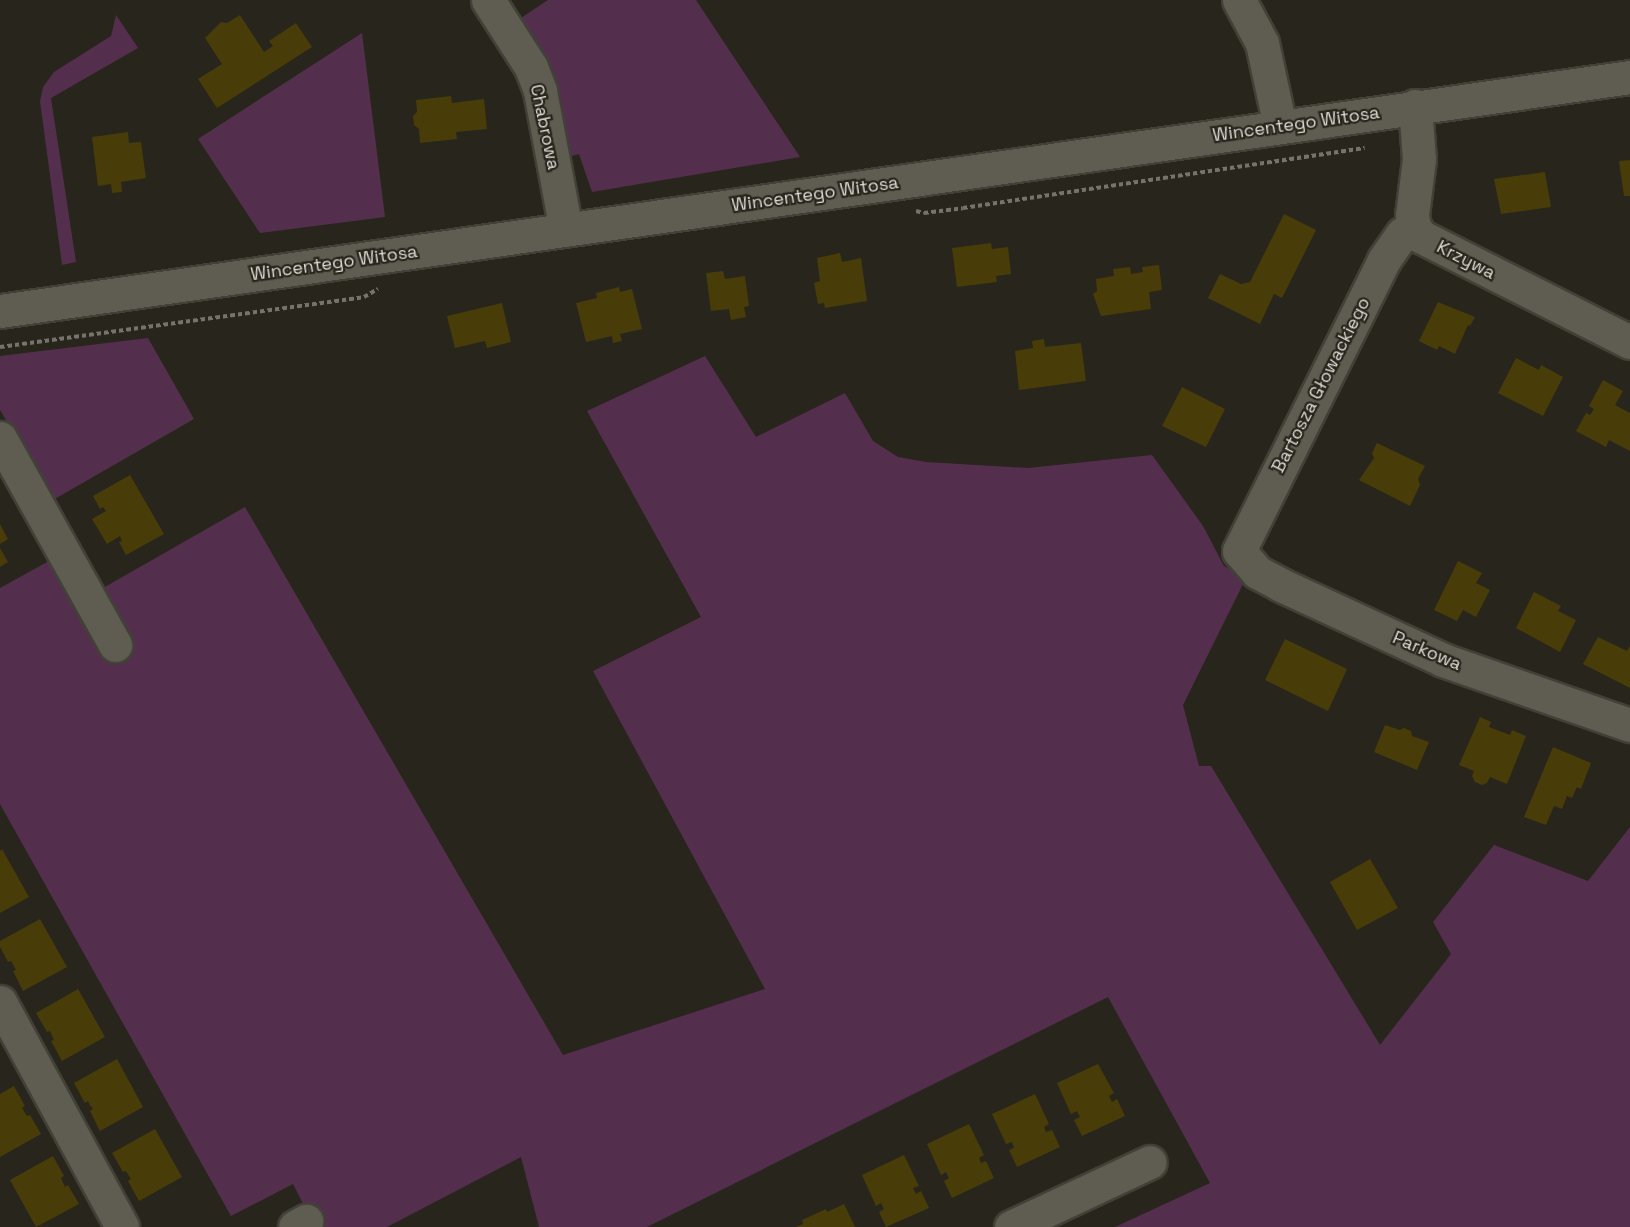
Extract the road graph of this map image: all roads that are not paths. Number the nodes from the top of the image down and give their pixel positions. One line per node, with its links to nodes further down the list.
1 (488, 0): 7 (street, Chabrowa)
2 (1239, 0): 5 (street)
3 (1630, 77): 4 (street, Wincentego Witosa)
4 (1415, 106): 5 (street, Wincentego Witosa); 6 (street)
5 (1280, 126): 7 (street, Wincentego Witosa)
6 (1414, 226): 9 (street, Krzywa); 11 (street, Bartosza Głowackiego)
7 (567, 230): 8 (street, Wincentego Witosa)
8 (0, 311)
9 (1630, 342)
10 (0, 438): 12 (street)
11 (1239, 551): 13 (street, Parkowa)
12 (115, 645)
13 (1630, 725)
14 (0, 1002): 16 (street)
15 (1150, 1162): 17 (street)
16 (122, 1227)
17 (1011, 1227)

